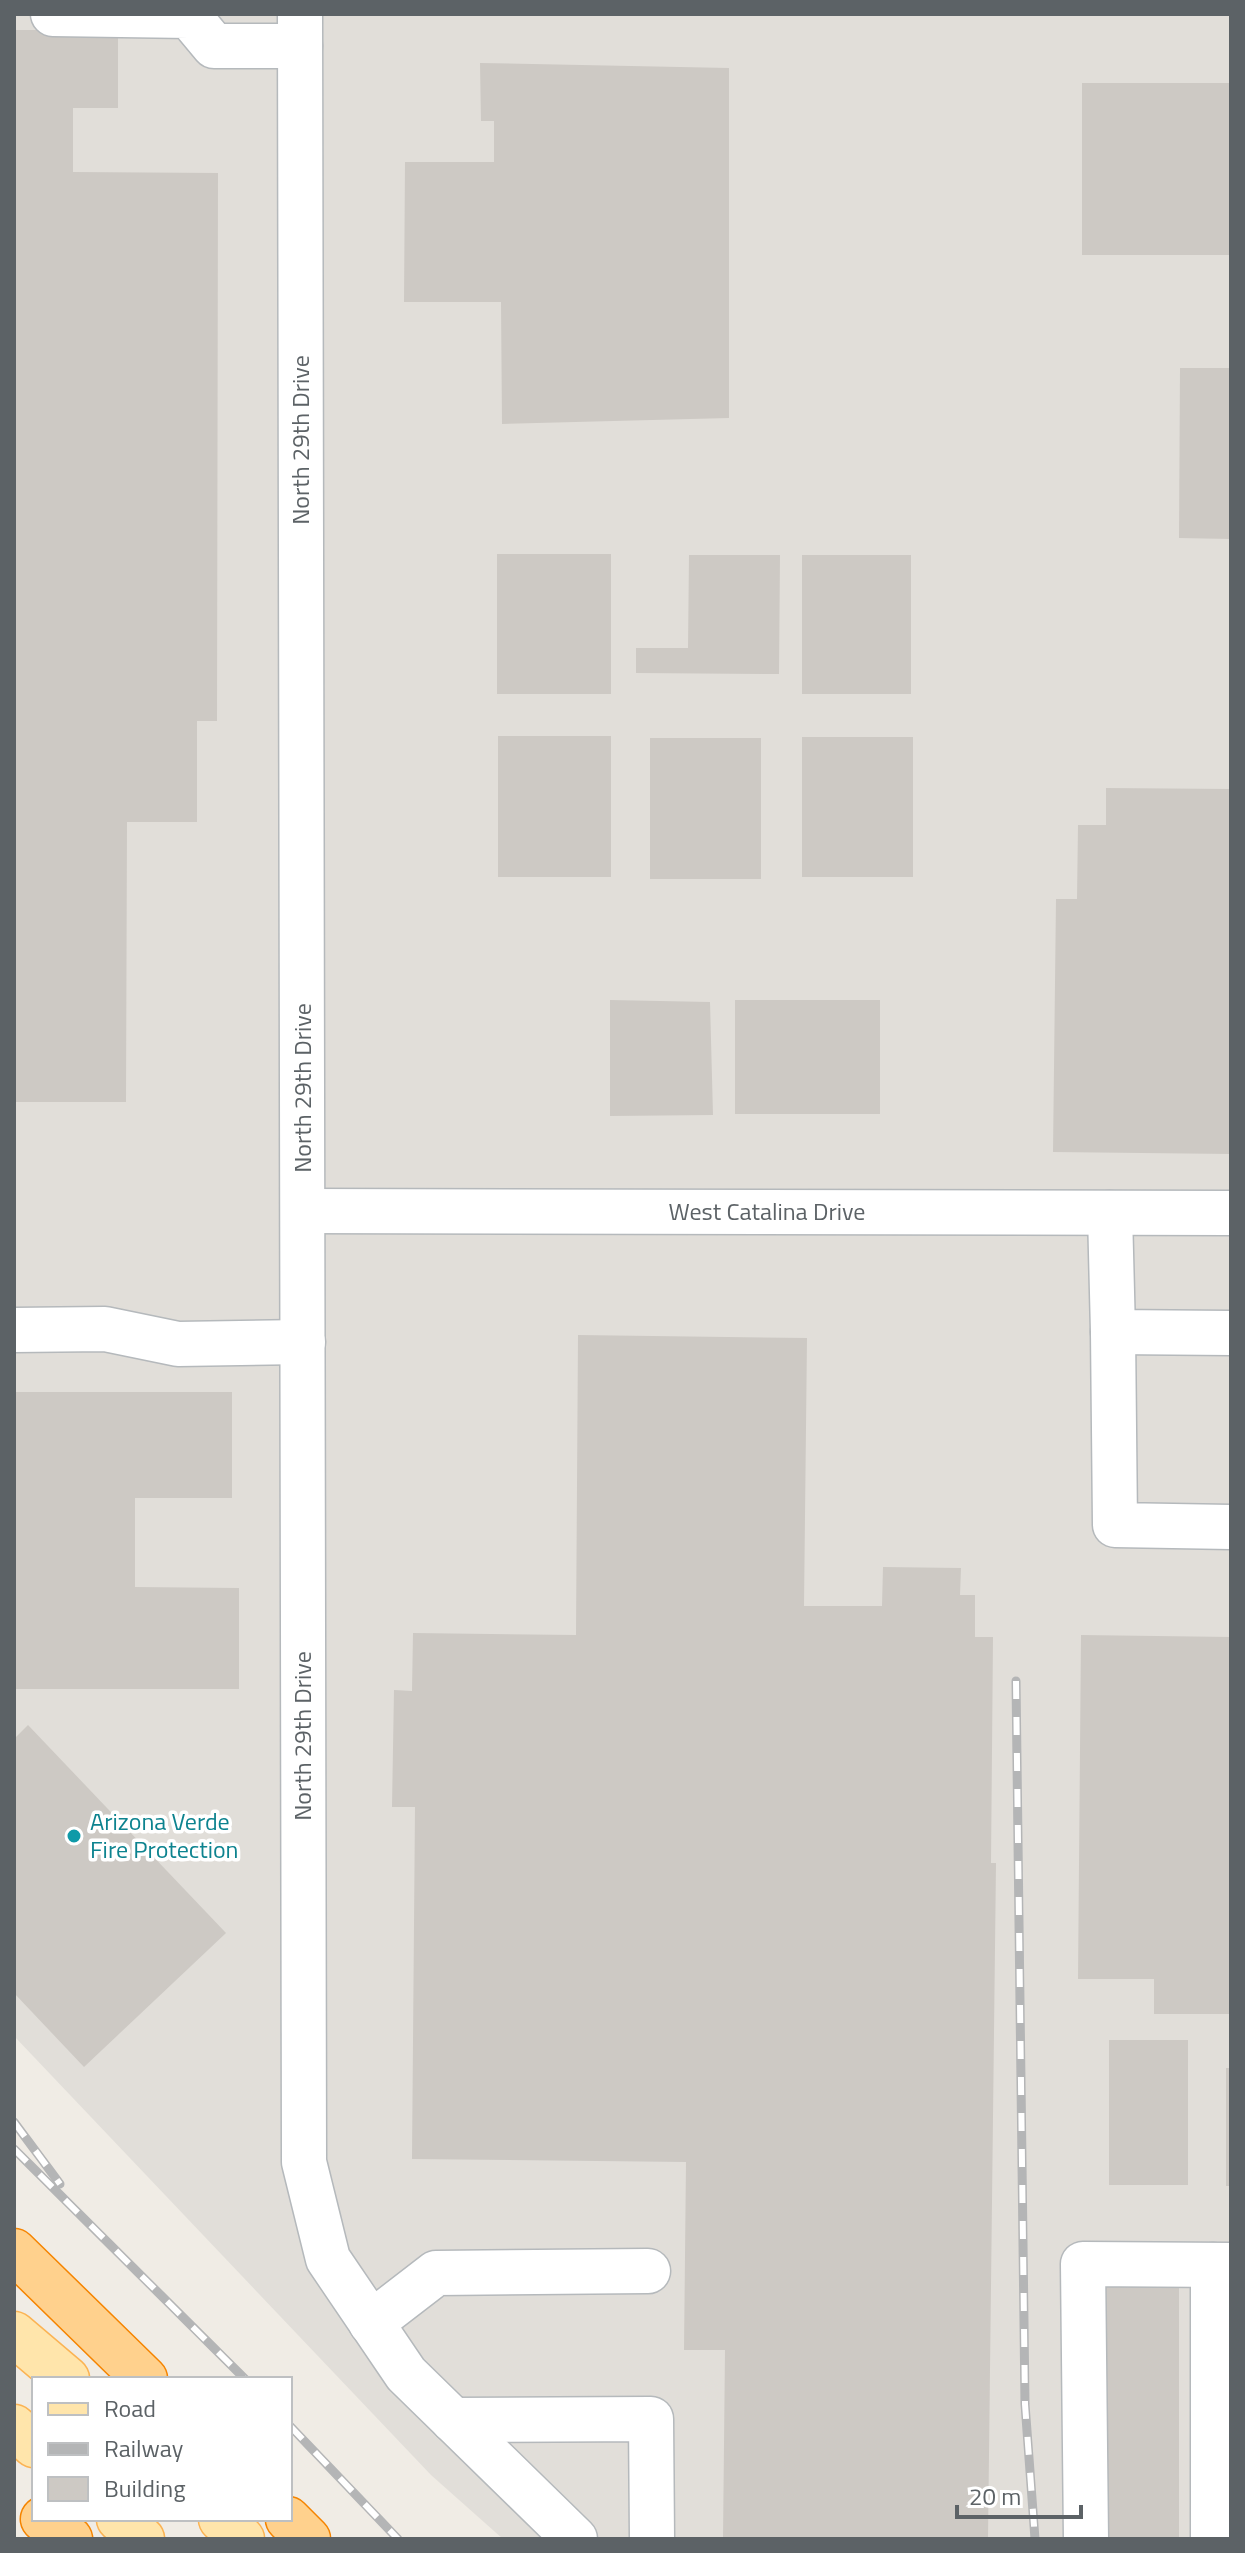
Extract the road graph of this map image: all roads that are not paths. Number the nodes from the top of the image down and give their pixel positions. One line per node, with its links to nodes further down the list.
1 (53, 14): 2 (street)
2 (300, 30): 3 (street, North 29th Drive)
3 (303, 1211): 4 (street, West Catalina Drive); 9 (street, North 29th Drive)
4 (1110, 1213): 5 (street, West Catalina Drive); 7 (street)
5 (1231, 1213)
6 (14, 1330): 9 (street)
7 (1113, 1332): 8 (street); 10 (street)
8 (1231, 1333)
9 (303, 1342): 14 (street, North 29th Drive)
10 (1231, 1527)
11 (14, 2251): 17 (highway)
12 (1222, 2265): 33 (street); 34 (street)
13 (648, 2271): 14 (street)
14 (371, 2323): 18 (street, North 29th Drive)
15 (14, 2334): 16 (main road)
16 (65, 2377)
17 (143, 2377)
18 (453, 2420): 31 (street, North 29th Drive); 32 (street)
19 (14, 2427): 20 (main road)
20 (32, 2443)
21 (14, 2498): 22 (highway)
22 (32, 2511)
23 (46, 2521): 27 (highway)
24 (121, 2521): 28 (main road)
25 (223, 2521): 29 (main road)
26 (290, 2521): 30 (highway)
27 (70, 2539)
28 (142, 2539)
29 (242, 2539)
30 (308, 2539)
31 (575, 2539)
32 (652, 2539)
33 (1086, 2539)
34 (1213, 2539)

